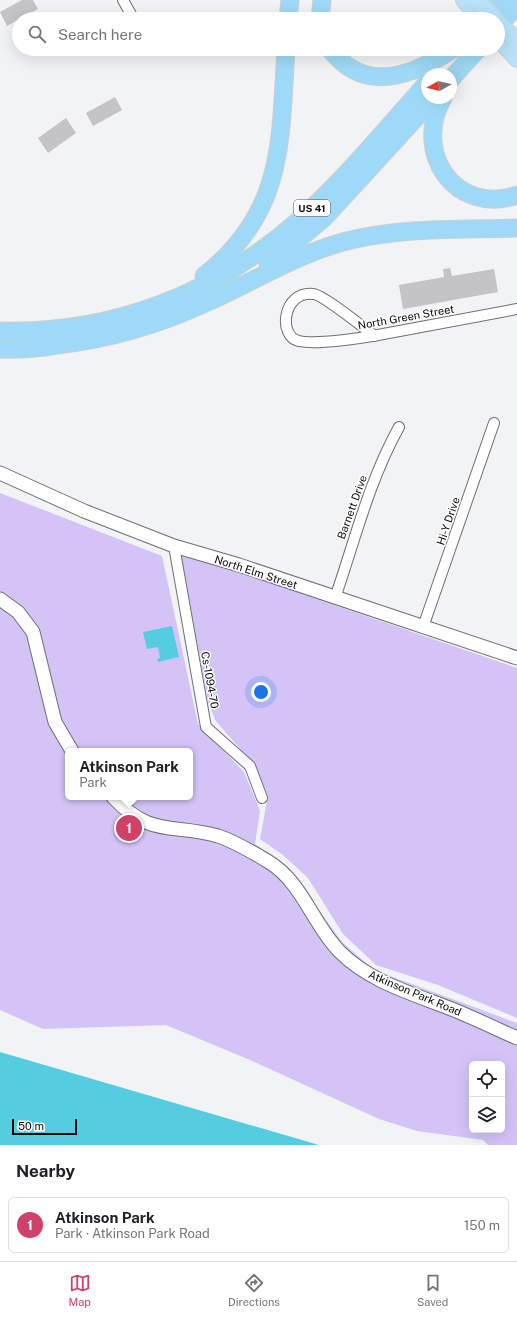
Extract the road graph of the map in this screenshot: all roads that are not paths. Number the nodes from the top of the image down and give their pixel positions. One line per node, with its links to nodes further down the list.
1 (123, 0): 8 (street)
2 (282, 0): 9 (highway)
3 (290, 0): 10 (highway)
4 (322, 0): 11 (highway)
5 (464, 0): 12 (main road)
6 (477, 0): 14 (main road, bridge)
7 (503, 0): 13 (highway)
8 (130, 12)
9 (282, 12)
10 (289, 12)
11 (321, 12)
12 (475, 12)
13 (492, 12)
14 (498, 12)
15 (505, 16): 16 (main road, bridge)
16 (517, 42)
17 (505, 46): 24 (main road)
18 (282, 56): 28 (highway)
19 (286, 56): 28 (highway)
20 (336, 56): 21 (highway)
21 (441, 56)
22 (451, 56): 25 (highway)
23 (472, 56): 26 (highway)
24 (517, 60)
25 (440, 68)
26 (457, 73)
27 (421, 90): 34 (highway, US 41)
28 (283, 104): 34 (highway)
29 (428, 104): 33 (highway, US 41)
30 (440, 104): 31 (highway)
31 (517, 195)
32 (517, 228): 33 (highway)
33 (244, 284): 38 (highway, US 41)
34 (170, 302): 36 (highway, US 41)
35 (517, 310): 37 (street, North Green Street)
36 (0, 331)
37 (375, 336): 37 (street, North Green Street)
38 (0, 349)
39 (494, 423): 45 (street, Hi-Y Drive)
40 (399, 427): 43 (street, Barnett Drive)
41 (0, 473): 42 (street, North Elm Street)
42 (174, 546): 43 (street, North Elm Street); 48 (street, Cs-1094-70)
43 (334, 598): 45 (street, North Elm Street)
44 (0, 599): 47 (street)
45 (424, 627): 46 (street, North Elm Street)
46 (517, 658)
47 (70, 748)
48 (262, 798)
49 (116, 800): 50 (street, Atkinson Park Road)
50 (517, 1038)

